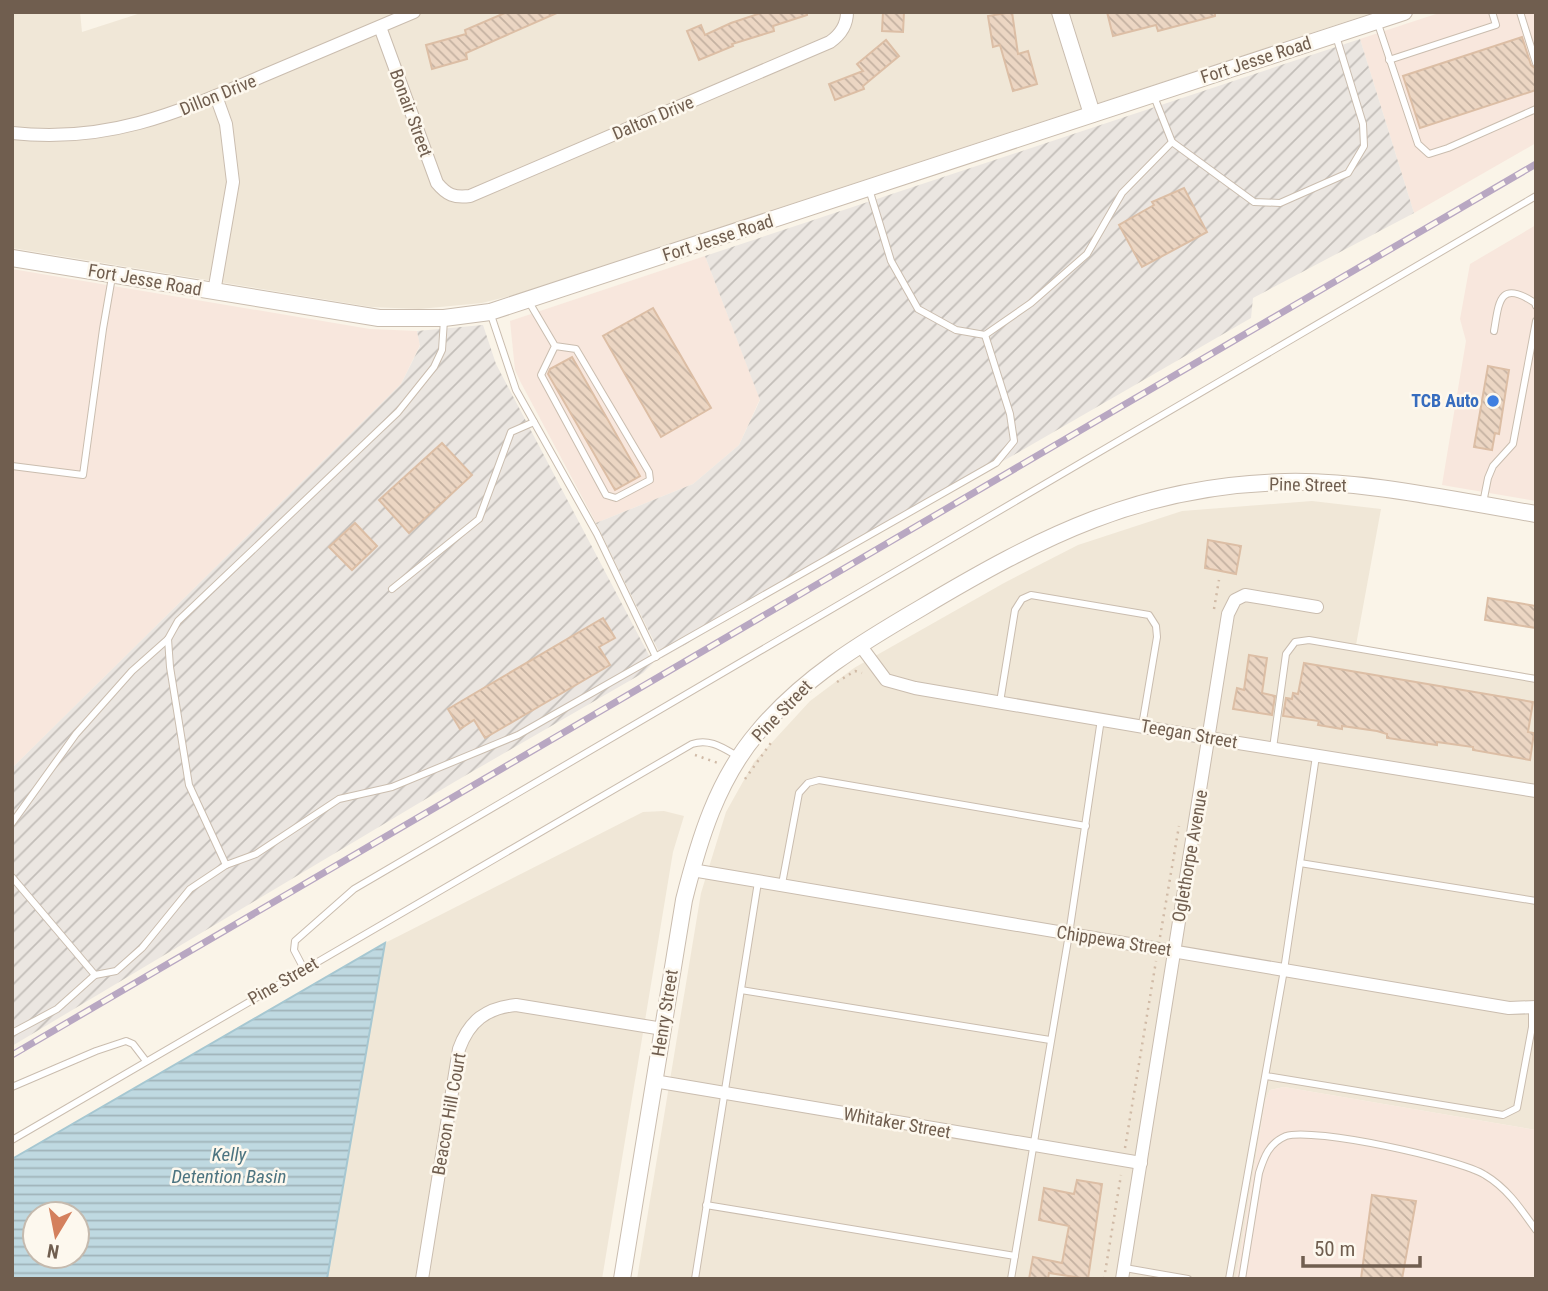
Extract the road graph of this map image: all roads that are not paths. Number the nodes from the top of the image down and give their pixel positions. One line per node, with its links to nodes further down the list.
1 (414, 12): 8 (street, Dillon Drive)
2 (1060, 12): 15 (street)
3 (1404, 12): 7 (street, Fort Jesse Road)
4 (1492, 12): 10 (lane)
5 (1520, 12): 11 (lane)
6 (847, 16): 19 (street, Dalton Drive)
7 (1377, 21): 9 (street, Fort Jesse Road); 10 (lane)
8 (380, 27): 13 (street, Dillon Drive); 19 (street, Bonair Street)
9 (1336, 34): 12 (street, Fort Jesse Road); 17 (lane)
10 (1389, 60): 14 (lane)
11 (1536, 63)
12 (1153, 94): 15 (street, Fort Jesse Road); 17 (lane)
13 (216, 96): 16 (street, Dillon Drive); 23 (street)
14 (1536, 109)
15 (1092, 114): 18 (street, Fort Jesse Road)
16 (12, 133)
17 (1172, 142): 30 (lane)
18 (869, 189): 24 (street, Fort Jesse Road); 30 (lane)
19 (449, 195)
20 (1536, 196): 61 (lane)
21 (12, 258): 22 (street, Fort Jesse Road)
22 (113, 275): 23 (street, Fort Jesse Road); 33 (lane)
23 (214, 292): 27 (street, Fort Jesse Road)
24 (528, 300): 26 (street, Fort Jesse Road); 31 (lane)
25 (1536, 306): 29 (lane)
26 (490, 312): 27 (street, Fort Jesse Road); 32 (lane)
27 (444, 318): 38 (lane)
28 (1536, 321): 34 (lane)
29 (1494, 331)
30 (985, 335): 40 (lane)
31 (555, 346): 31 (lane)
32 (534, 422): 36 (lane); 40 (lane)
33 (12, 466)
34 (1483, 505): 35 (street, Pine Street); 39 (street, Pine Street)
35 (1536, 513)
36 (392, 589)
37 (1317, 607): 45 (street, Oglethorpe Avenue)
38 (168, 639): 50 (lane); 53 (lane)
39 (860, 645): 42 (street, Teegan Street); 48 (street, Pine Street)
40 (656, 657): 53 (lane)
41 (1536, 679): 46 (lane)
42 (1000, 702): 43 (street, Teegan Street); 44 (lane)
43 (1101, 719): 44 (street, Teegan Street); 51 (lane)
44 (1142, 726): 45 (street, Teegan Street)
45 (1210, 738): 46 (street, Teegan Street); 60 (street, Oglethorpe Avenue)
46 (1273, 748): 47 (street, Teegan Street)
47 (1316, 756): 49 (street, Teegan Street); 52 (lane)
48 (740, 757): 54 (street, Henry Street); 61 (lane, Pine Street)
49 (1536, 791)
50 (12, 823)
51 (1086, 826): 57 (lane); 59 (lane)
52 (1300, 863): 58 (lane); 62 (lane)
53 (226, 865): 63 (lane)
54 (692, 870): 56 (street, Chippewa Street); 66 (street, Henry Street)
55 (12, 877): 63 (lane)
56 (758, 882): 57 (street, Chippewa Street); 64 (lane)
57 (782, 884): 59 (street, Chippewa Street)
58 (1536, 901)
59 (1069, 933): 60 (street, Chippewa Street); 68 (lane)
60 (1174, 951): 62 (street, Chippewa Street); 76 (street, Oglethorpe Avenue)
61 (304, 969): 69 (lane, Pine Street)
62 (1284, 970): 65 (street, Chippewa Street); 70 (lane)
63 (95, 975): 67 (lane)
64 (741, 990): 68 (lane); 73 (lane)
65 (1534, 1007): 70 (lane)
66 (663, 1028): 71 (street, Henry Street); 81 (street, Beacon Hill Court)
67 (12, 1033)
68 (1050, 1040): 75 (lane)
69 (146, 1061): 72 (lane); 74 (lane, Pine Street)
70 (1266, 1076): 86 (lane)
71 (654, 1081): 73 (street, Whitaker Street); 82 (street, Henry Street)
72 (12, 1087)
73 (724, 1094): 75 (street, Whitaker Street); 77 (lane)
74 (12, 1140)
75 (1032, 1146): 76 (street, Whitaker Street); 79 (lane)
76 (1141, 1163): 80 (street, Oglethorpe Avenue)
77 (706, 1205): 79 (lane); 83 (lane)
78 (1536, 1230): 87 (lane)
79 (1015, 1255): 84 (lane)
80 (1123, 1273): 85 (lane)
81 (422, 1279)
82 (622, 1279)
83 (695, 1279)
84 (1011, 1279)
85 (1188, 1279)
86 (1229, 1279)
87 (1242, 1279)

